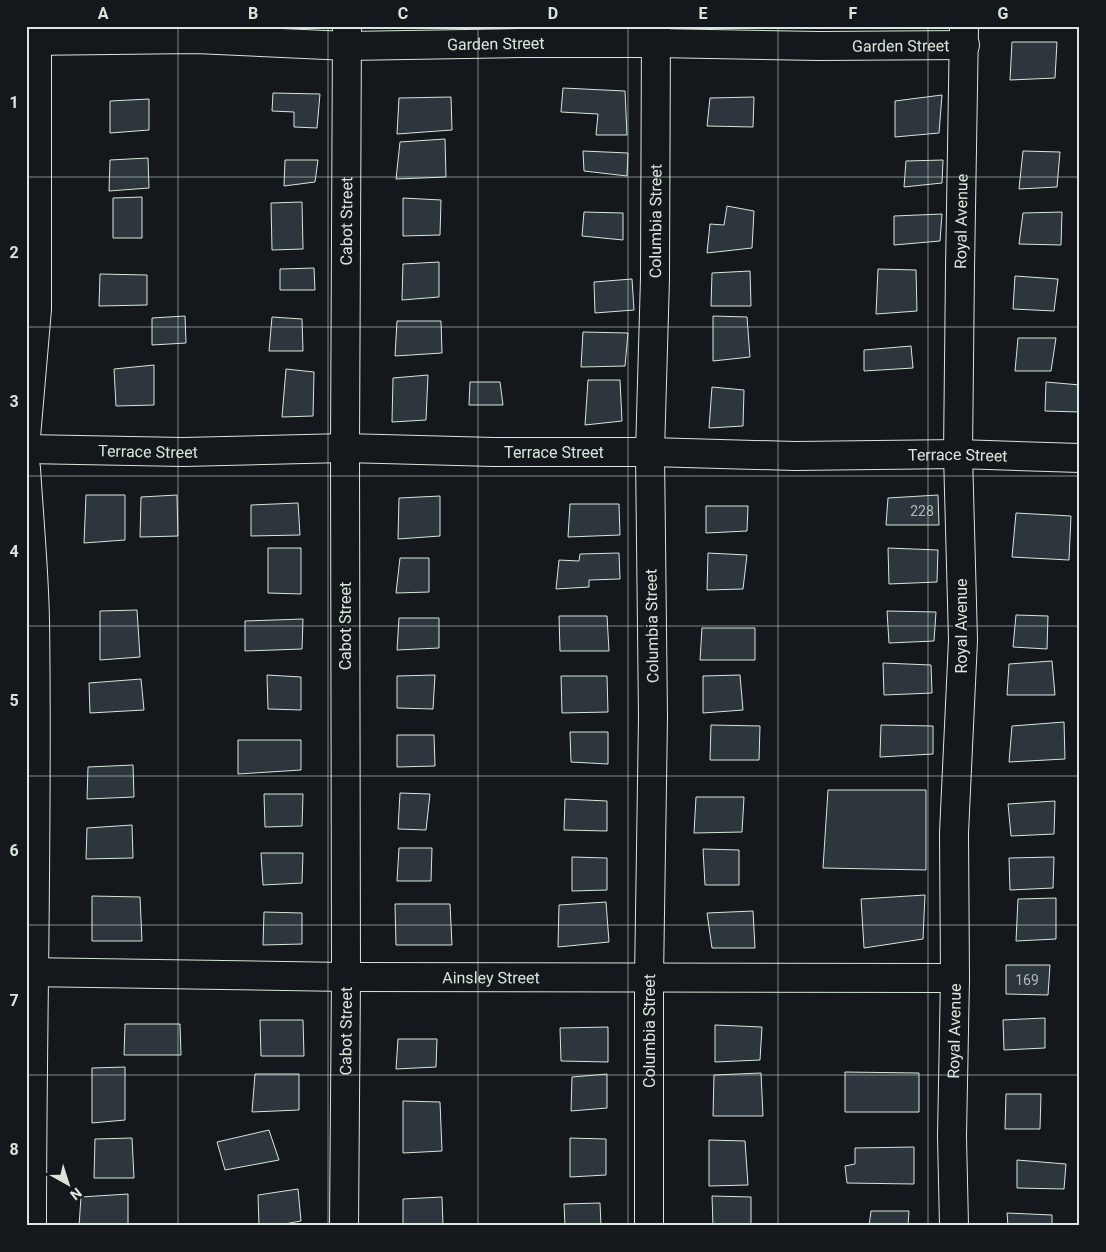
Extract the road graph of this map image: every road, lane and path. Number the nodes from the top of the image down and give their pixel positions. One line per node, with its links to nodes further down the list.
1 (656, 35): 3 (street, Garden Street); 4 (street, Garden Street); 8 (street, Columbia Street)
2 (34, 36): 3 (street, Garden Street); 5 (street)
3 (348, 36): 6 (street, Cabot Street)
4 (965, 36): 9 (street, Royal Avenue)
5 (26, 437)
6 (345, 448): 7 (street, Terrace Street); 8 (street, Terrace Street); 13 (street, Cabot Street)
7 (26, 449)
8 (650, 452): 9 (street, Terrace Street); 15 (street, Columbia Street)
9 (958, 454): 10 (street, Terrace Street); 14 (street, Royal Avenue)
10 (1080, 458)
11 (26, 468): 12 (street)
12 (31, 972): 13 (street, Ainsley Street); 16 (street)
13 (346, 978): 15 (street, Ainsley Street); 17 (street, Cabot Street)
14 (955, 978): 15 (street, Ainsley Street); 19 (street, Royal Avenue)
15 (649, 979): 18 (street, Columbia Street)
16 (32, 1226)
17 (344, 1226)
18 (649, 1226)
19 (954, 1226)

